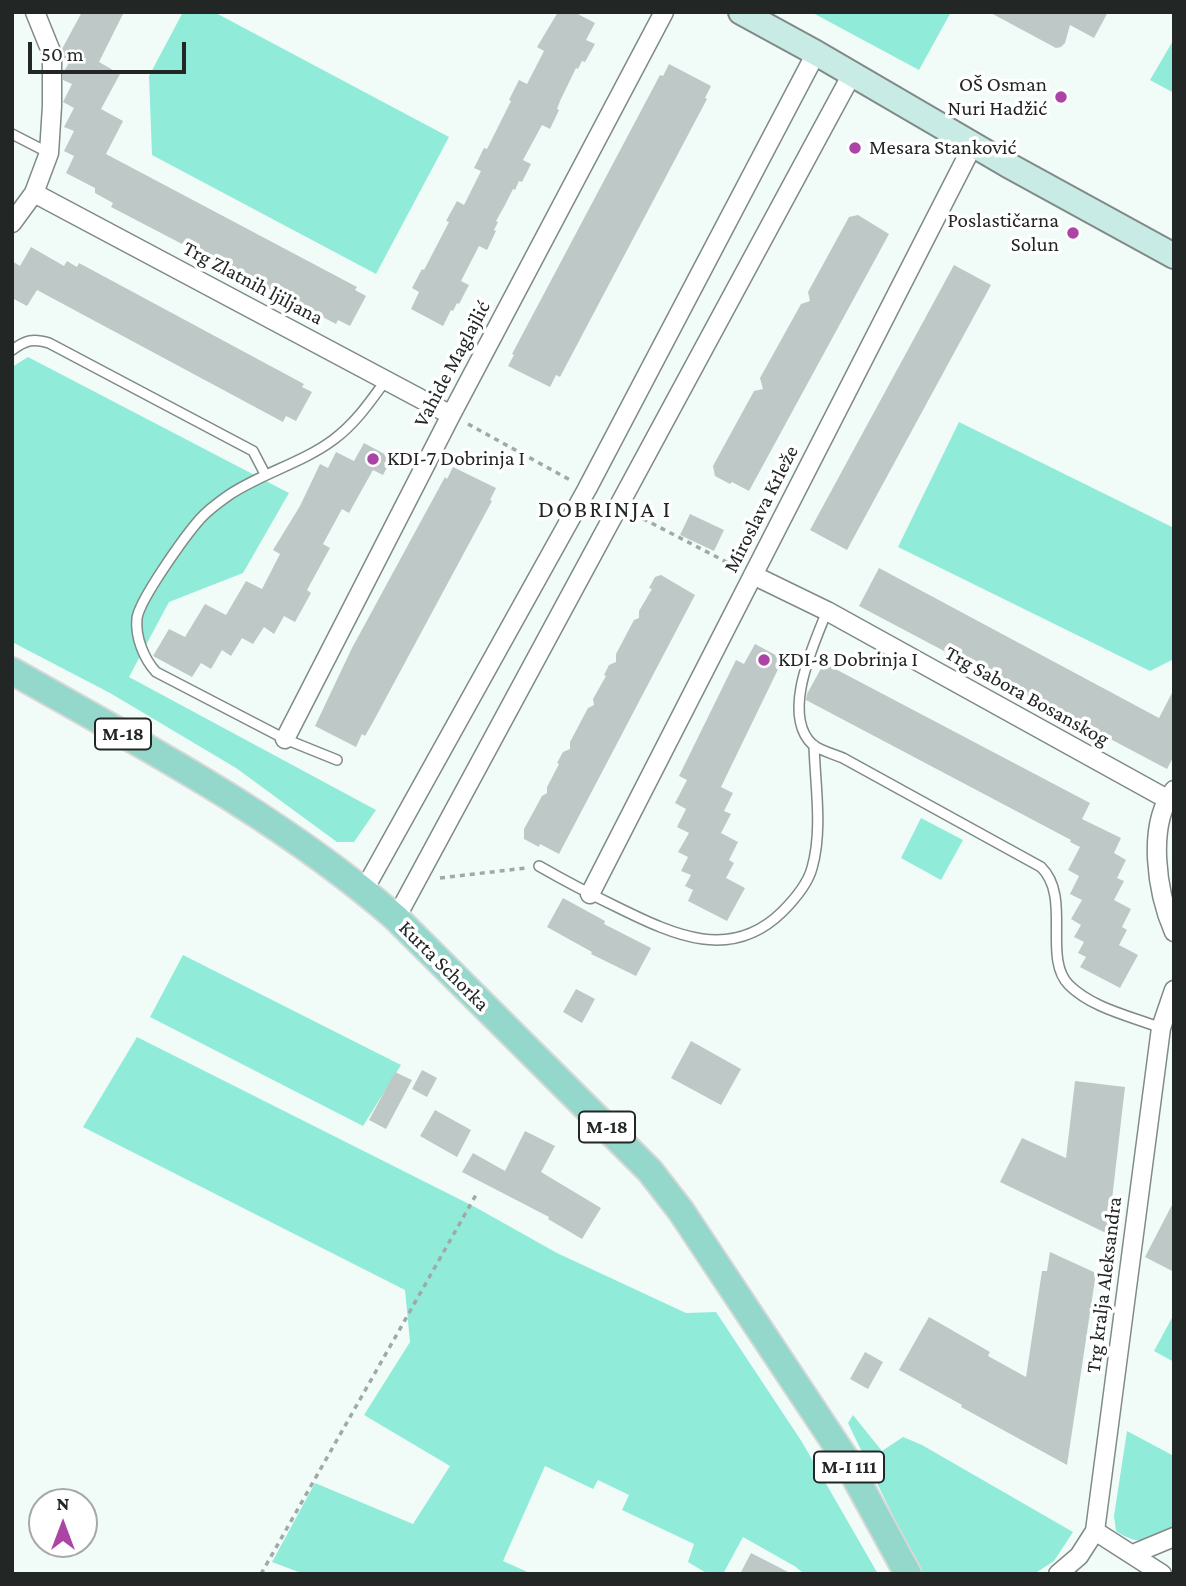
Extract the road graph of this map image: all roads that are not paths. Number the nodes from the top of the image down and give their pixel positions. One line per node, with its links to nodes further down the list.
1 (35, 12): 8 (street)
2 (664, 12): 14 (street, Vahide Maglajlić)
3 (741, 12): 4 (street)
4 (816, 53): 5 (street); 24 (street)
5 (852, 74): 7 (street); 26 (street)
6 (12, 134): 8 (lane)
7 (973, 145): 11 (street); 16 (street, Miroslava Krleže)
8 (48, 153): 9 (street)
9 (34, 193): 10 (street); 13 (street, Trg Zlatnih ljiljana)
10 (12, 223)
11 (1174, 256)
12 (12, 350): 15 (lane)
13 (386, 380): 14 (street, Trg Zlatnih ljiljana); 15 (lane)
14 (451, 415): 19 (street, Vahide Maglajlić)
15 (265, 474): 19 (lane)
16 (753, 575): 17 (street, Trg Sabora Bosanskog); 25 (street, Miroslava Krleže)
17 (827, 611): 20 (lane); 22 (street, Trg Sabora Bosanskog)
18 (12, 671): 24 (main road, Kurta Schorka / M-18)
19 (285, 739): 21 (lane)
20 (814, 745): 25 (lane); 29 (lane)
21 (337, 760)
22 (1170, 794): 27 (street, Trg Sabora Bosanskog)
23 (538, 866): 25 (lane)
24 (364, 890): 26 (main road, Kurta Schorka / M-18)
25 (590, 894)
26 (396, 918): 30 (main road, Kurta Schorka / M-18)
27 (1174, 932)
28 (1174, 990): 29 (street, Trg kralja Aleksandra)
29 (1167, 1032): 31 (street, Trg kralja Aleksandra)
30 (784, 1365): 34 (main road, M-I 111)
31 (1095, 1531): 33 (street); 35 (street, Trg kralja Aleksandra)
32 (1174, 1537): 33 (street)
33 (1133, 1554): 36 (street)
34 (908, 1574)
35 (1058, 1574)
36 (1162, 1574)

